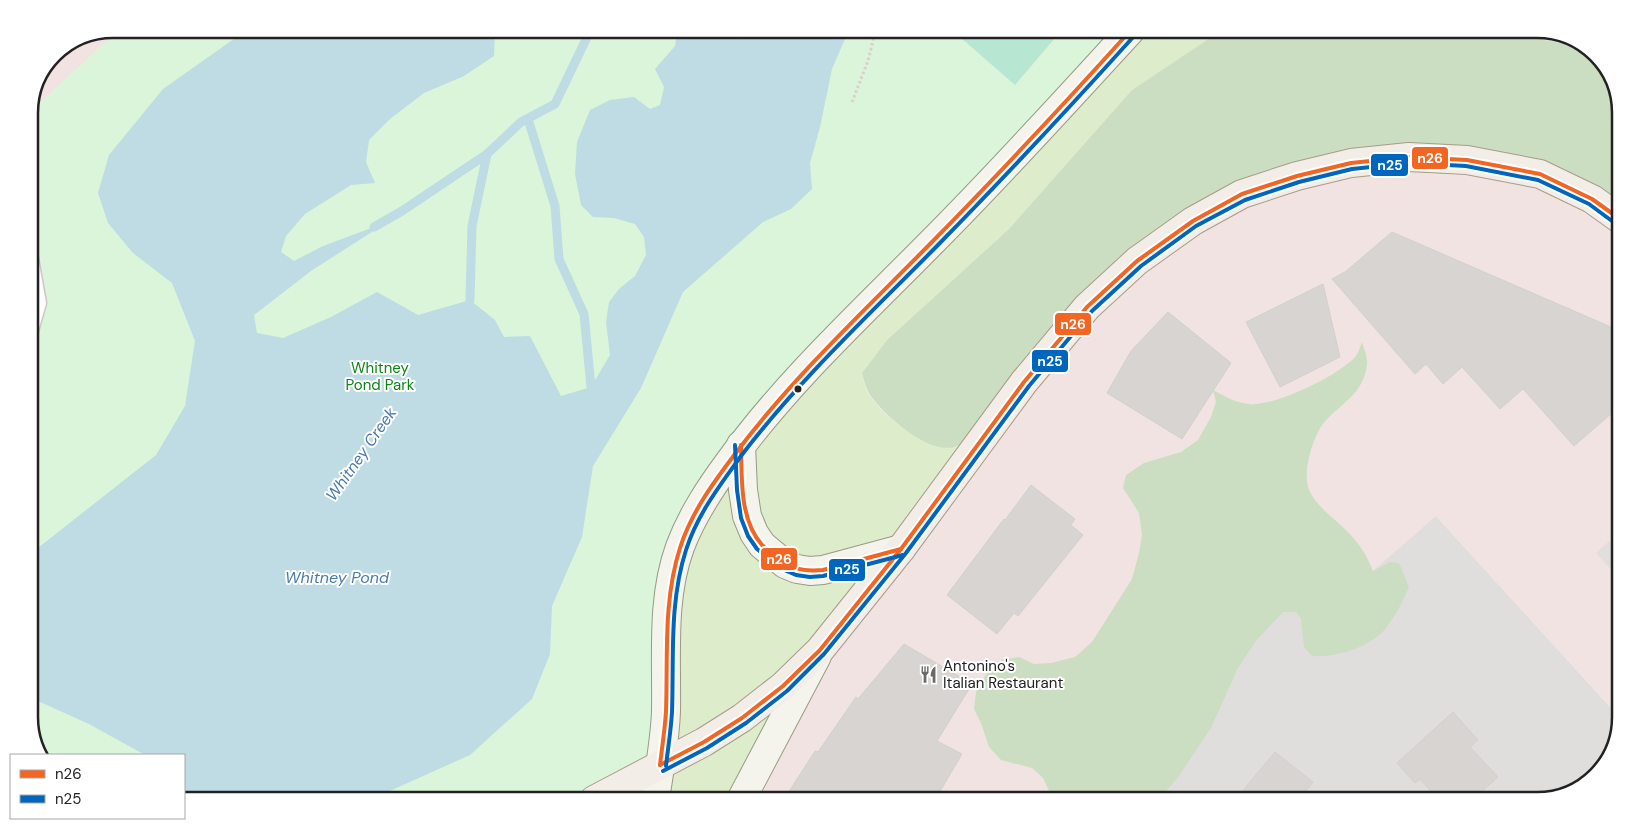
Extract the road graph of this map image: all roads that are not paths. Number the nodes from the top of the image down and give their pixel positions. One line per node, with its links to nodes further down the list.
1 (1123, 38): 5 (main road)
2 (1611, 213): 6 (main road)
3 (38, 292): 4 (lane)
4 (38, 310)
5 (741, 445): 6 (main road); 8 (main road)
6 (901, 549): 7 (main road)
7 (820, 650): 8 (main road); 11 (main road)
8 (660, 765): 9 (main road); 10 (main road)
9 (609, 792)
10 (656, 792)
11 (745, 792)

